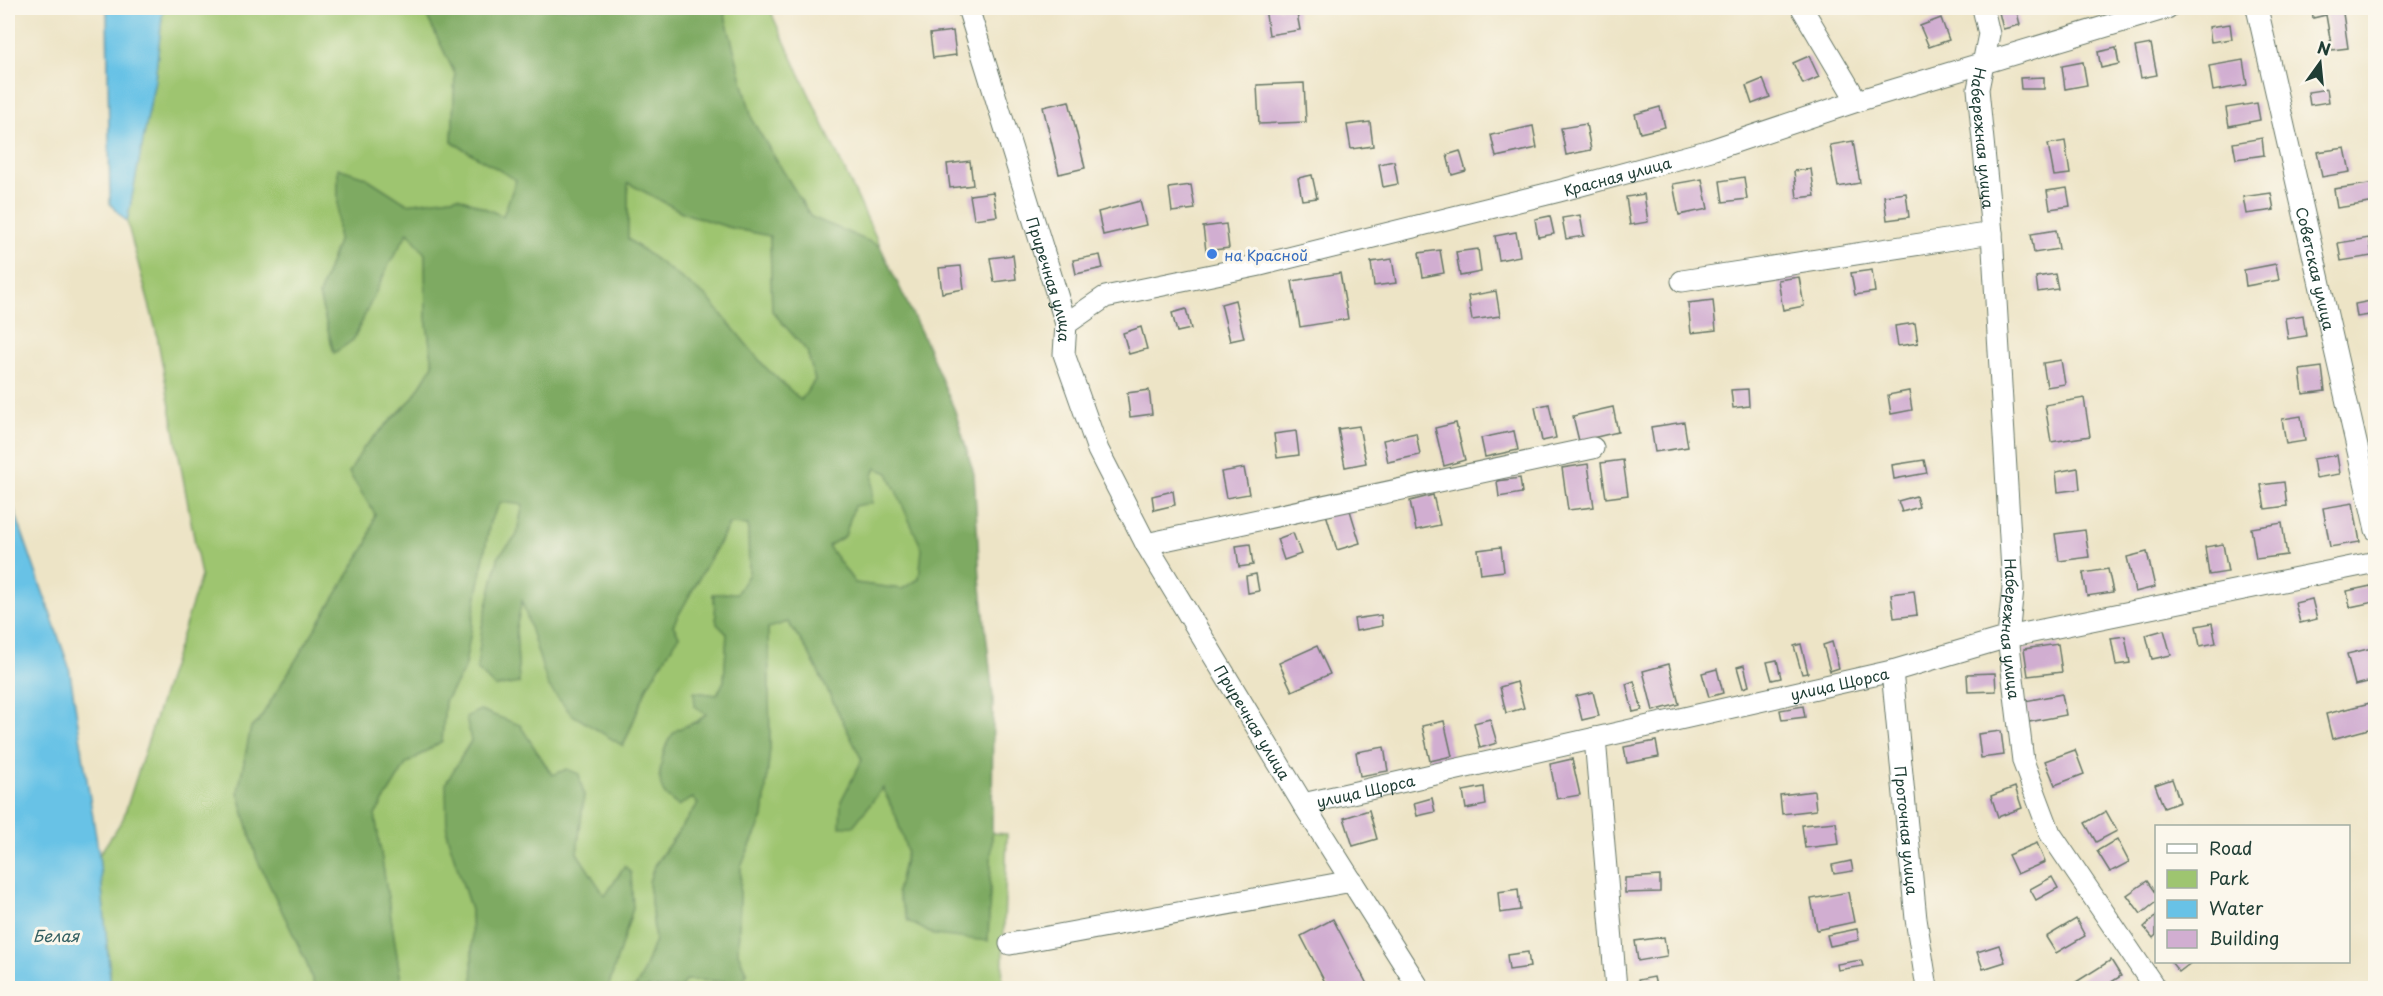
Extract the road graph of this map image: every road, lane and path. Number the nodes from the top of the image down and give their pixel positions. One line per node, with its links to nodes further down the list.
1 (968, 8): 10 (street, Приречная улица)
2 (1802, 8): 7 (street)
3 (1983, 8): 6 (street, Набережная улица)
4 (2166, 8): 6 (street, Красная улица)
5 (2258, 8): 12 (street, Советская улица)
6 (1984, 64): 7 (street, Красная улица); 8 (street, Набережная улица)
7 (1857, 101): 10 (street, Красная улица)
8 (1992, 233): 9 (street); 15 (street, Набережная улица)
9 (1682, 281)
10 (1066, 324): 13 (street, Приречная улица)
11 (1593, 447): 13 (street)
12 (2376, 530)
13 (1146, 544): 18 (street, Приречная улица)
14 (2376, 562): 15 (street, улица Щорса)
15 (2008, 637): 16 (street, улица Щорса); 24 (street, Набережная улица)
16 (1892, 671): 17 (street, улица Щорса); 23 (street, Проточная улица)
17 (1595, 738): 18 (street, улица Щорса); 22 (street)
18 (1303, 804): 19 (street, Приречная улица)
19 (1352, 881): 20 (street); 21 (street, Приречная улица)
20 (1010, 944)
21 (1419, 988)
22 (1616, 988)
23 (1928, 988)
24 (2155, 988)

